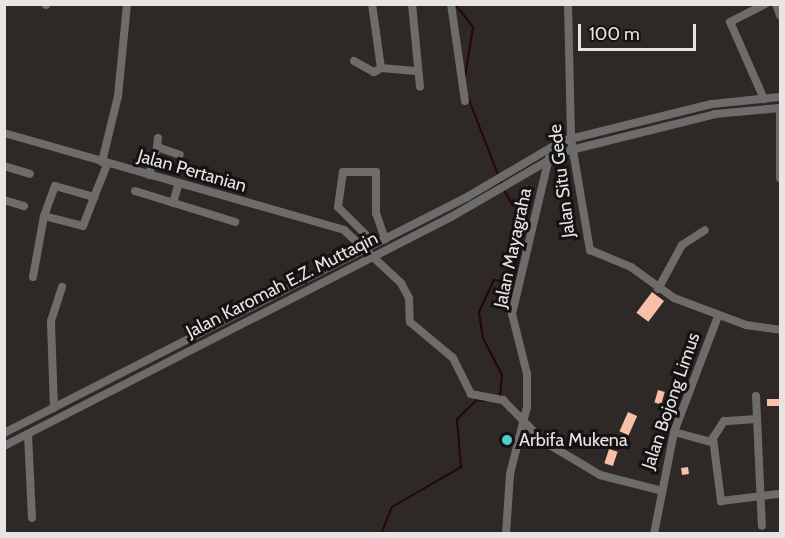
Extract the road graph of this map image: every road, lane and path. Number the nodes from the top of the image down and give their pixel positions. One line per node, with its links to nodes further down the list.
1 (127, 4): 23 (street)
2 (372, 4): 10 (street)
3 (412, 4): 11 (street)
4 (451, 4): 15 (street)
5 (568, 4): 18 (street, Jalan Situ Gede)
6 (765, 4): 14 (street)
7 (776, 4): 8 (street)
8 (780, 15)
9 (354, 61): 10 (street)
10 (381, 68): 11 (street)
11 (418, 72): 12 (street)
12 (420, 87)
13 (780, 97): 14 (street, Jalan Karomah E.Z. Muttaqin)
14 (764, 99): 18 (street, Jalan Karomah E.Z. Muttaqin)
15 (465, 101)
16 (780, 108): 20 (street, Jalan Karomah E.Z. Muttaqin); 27 (street)
17 (4, 133): 23 (street, Jalan Pertanian)
18 (571, 139): 19 (street, Jalan Karomah E.Z. Muttaqin); 20 (street, Jalan Situ Gede)
19 (551, 147): 22 (street, Jalan Mayagraha); 28 (street, Jalan Karomah E.Z. Muttaqin)
20 (573, 150): 22 (street, Jalan Karomah E.Z. Muttaqin); 44 (street, Jalan Situ Gede)
21 (180, 155): 26 (street)
22 (549, 161): 28 (street, Jalan Karomah E.Z. Muttaqin); 52 (street, Jalan Mayagraha)
23 (104, 163): 26 (street, Jalan Pertanian); 31 (street)
24 (4, 166): 25 (street)
25 (30, 174)
26 (149, 175): 29 (street, Jalan Pertanian)
27 (780, 178)
28 (504, 182): 38 (street, Jalan Karomah E.Z. Muttaqin); 41 (street, Jalan Karomah E.Z. Muttaqin)
29 (178, 184): 33 (street); 40 (street, Jalan Pertanian)
30 (135, 191): 33 (street)
31 (94, 197): 35 (street); 35 (street)
32 (4, 200): 34 (street)
33 (173, 203): 36 (street)
34 (24, 206)
35 (44, 216): 42 (street)
36 (235, 222)
37 (705, 230): 44 (street)
38 (385, 239): 39 (street, Jalan Karomah E.Z. Muttaqin); 39 (street)
39 (375, 244): 40 (street, Jalan Karomah E.Z. Muttaqin)
40 (366, 249): 41 (street, Jalan Pertanian); 47 (street, Jalan Karomah E.Z. Muttaqin)
41 (374, 256): 48 (street, Jalan Karomah E.Z. Muttaqin); 52 (street, Jalan Pertanian)
42 (33, 277)
43 (62, 286): 50 (street)
44 (658, 289): 45 (street, Jalan Situ Gede)
45 (718, 316): 46 (street, Jalan Situ Gede); 53 (street, Jalan Bojong Limus)
46 (780, 330)
47 (139, 365): 48 (street); 50 (street, Jalan Karomah E.Z. Muttaqin)
48 (145, 375): 55 (street, Jalan Karomah E.Z. Muttaqin)
49 (756, 396): 51 (street)
50 (54, 408): 54 (street, Jalan Karomah E.Z. Muttaqin)
51 (756, 419): 56 (street); 60 (street)
52 (522, 421): 58 (street); 63 (street, Jalan Mayagraha)
53 (675, 429): 56 (street); 58 (street, Jalan Bojong Limus)
54 (4, 433)
55 (28, 434): 57 (street, Jalan Karomah E.Z. Muttaqin); 61 (street)
56 (713, 440): 60 (street)
57 (4, 446)
58 (659, 490): 64 (street, Jalan Bojong Limus)
59 (778, 494): 60 (street)
60 (759, 496): 62 (street)
61 (32, 518)
62 (762, 526)
63 (506, 534)
64 (654, 534)

